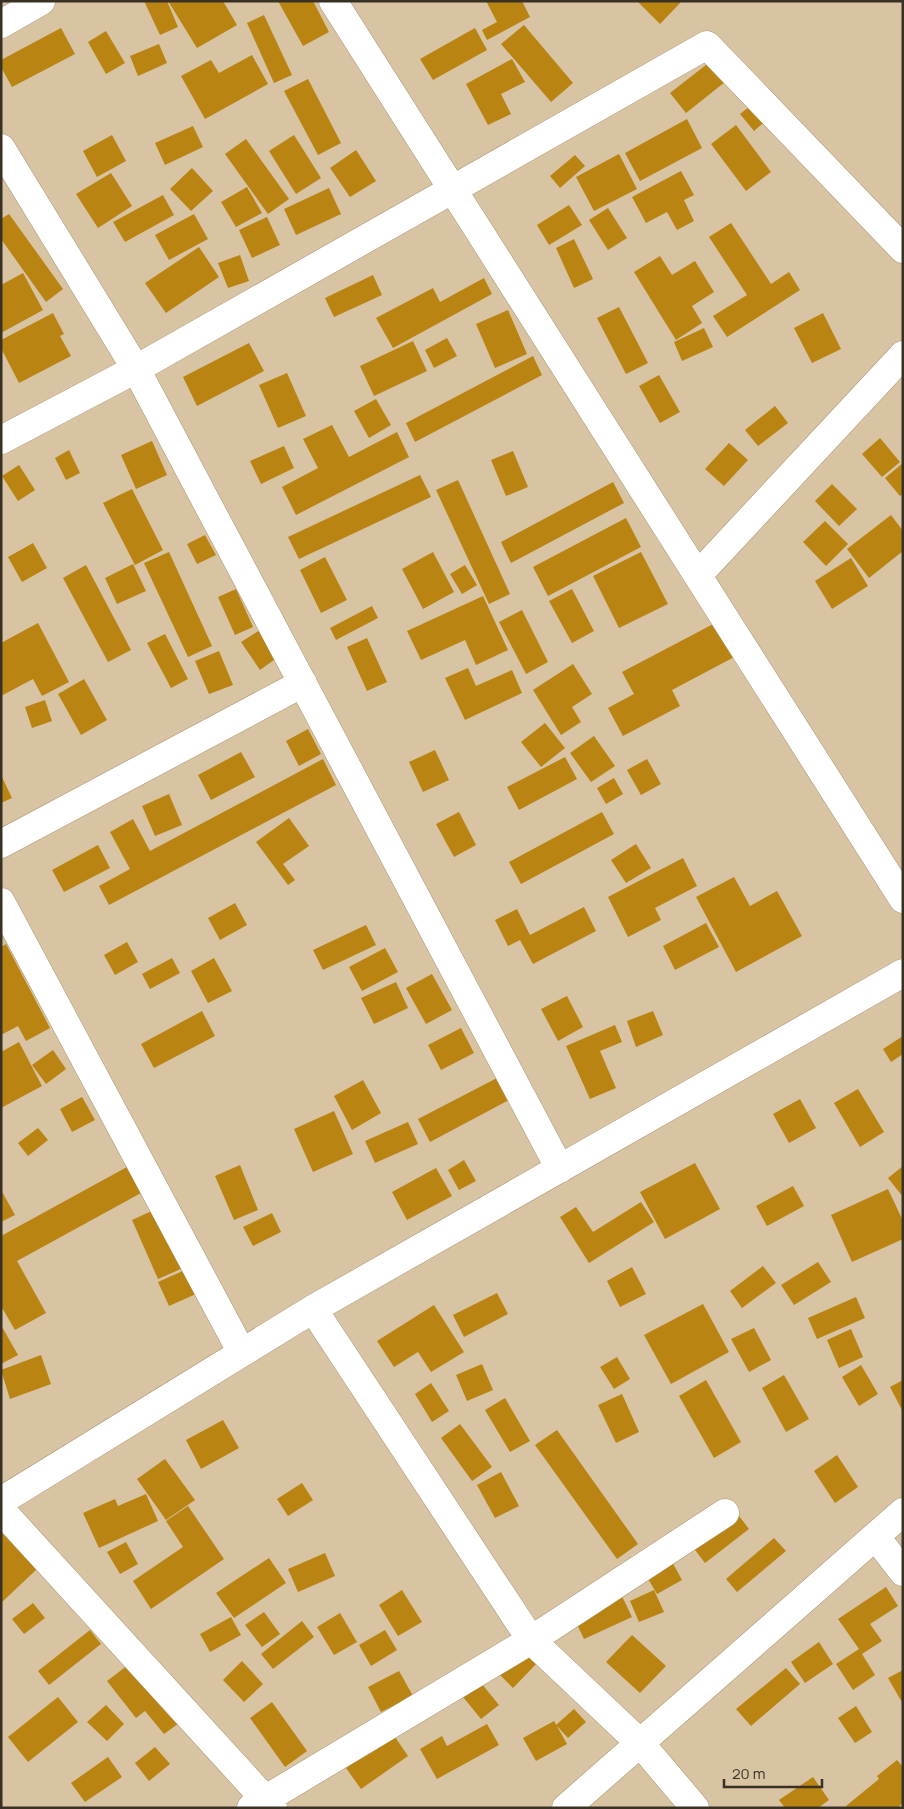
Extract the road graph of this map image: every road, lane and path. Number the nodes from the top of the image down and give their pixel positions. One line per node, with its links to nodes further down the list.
1 (40, 1): 3 (street)
2 (333, 1): 5 (street)
3 (1, 24)
4 (1, 148): 8 (street)
5 (453, 189): 6 (street); 8 (street); 10 (street)
6 (903, 249)
7 (903, 355): 10 (street)
8 (136, 369): 9 (street); 11 (street)
9 (1, 440)
10 (698, 575): 13 (street)
11 (303, 683): 12 (street); 16 (street)
12 (1, 844)
13 (903, 899)
14 (1, 902): 18 (street)
15 (903, 973): 16 (street)
16 (560, 1169): 17 (street)
17 (313, 1309): 18 (street); 25 (street)
18 (242, 1353): 19 (street)
19 (1, 1501)
20 (1, 1510): 27 (street)
21 (903, 1512): 23 (street)
22 (725, 1513): 25 (street)
23 (876, 1537): 24 (street); 26 (street)
24 (903, 1572)
25 (531, 1640): 26 (street); 27 (street)
26 (640, 1743): 28 (street); 29 (street)
27 (264, 1805)
28 (566, 1808)
29 (695, 1808)

